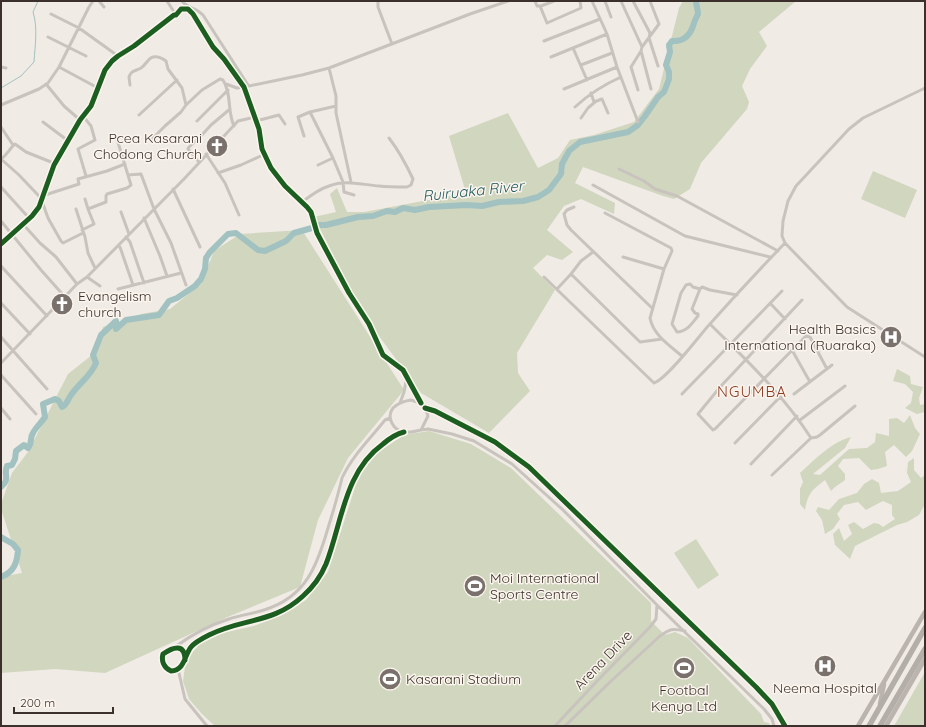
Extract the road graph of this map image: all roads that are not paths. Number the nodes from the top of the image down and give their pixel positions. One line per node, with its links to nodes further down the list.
1 (87, 1): 15 (street)
2 (99, 1): 17 (street)
3 (182, 1): 49 (street)
4 (378, 1): 27 (street)
5 (508, 1): 27 (street)
6 (535, 1): 16 (street)
7 (554, 1): 16 (street)
8 (580, 1): 16 (street)
9 (592, 1): 21 (street)
10 (605, 1): 20 (street)
11 (621, 1): 28 (street)
12 (633, 1): 25 (street)
13 (650, 1): 25 (street)
14 (168, 2): 19 (street)
15 (92, 3): 22 (street)
16 (540, 6)
17 (104, 8)
18 (51, 14): 22 (street)
19 (176, 15): 34 (street); 50 (street)
20 (611, 18)
21 (600, 19): 23 (street); 26 (street)
22 (79, 28): 29 (street); 34 (street)
23 (607, 34): 30 (street); 32 (street)
24 (48, 37): 29 (street)
25 (649, 38): 28 (street); 37 (street)
26 (544, 40)
27 (392, 44): 42 (street)
28 (642, 47): 31 (street)
29 (69, 48): 33 (street); 39 (street)
30 (573, 48): 35 (street); 36 (street)
31 (641, 51): 54 (street); 56 (street)
32 (612, 53): 36 (street); 40 (street)
33 (86, 56)
34 (118, 56): 51 (street)
35 (551, 57)
36 (581, 64): 45 (street)
37 (658, 66)
38 (1, 67): 41 (street)
39 (59, 67): 46 (street); 51 (street)
40 (617, 67): 43 (street); 45 (street)
41 (6, 68)
42 (329, 68): 50 (street); 61 (street)
43 (621, 77): 57 (street); 73 (street)
44 (177, 80): 48 (street); 60 (street); 66 (street)
45 (587, 80): 53 (street)
46 (46, 84): 59 (street); 70 (street)
47 (226, 84): 50 (street); 55 (street); 60 (street)
48 (130, 85)
49 (248, 85)
50 (244, 87): 69 (street)
51 (98, 88): 67 (street)
52 (925, 88): 119 (street)
53 (564, 89)
54 (651, 89)
55 (228, 90): 63 (street); 71 (street)
56 (638, 90)
57 (591, 93): 58 (street); 62 (street)
58 (602, 99): 65 (street); 68 (street)
59 (1, 105)
60 (186, 105): 81 (street)
61 (336, 106): 64 (street); 96 (street)
62 (575, 107)
63 (230, 109): 75 (street); 87 (street)
64 (310, 112): 77 (street); 85 (street)
65 (608, 114)
66 (139, 115)
67 (83, 116): 70 (street); 94 (street)
68 (581, 118)
69 (256, 119): 74 (street); 75 (street); 84 (street)
70 (80, 120): 80 (street)
71 (197, 121)
72 (43, 122): 80 (street)
73 (638, 122)
74 (285, 124)
75 (234, 126): 83 (street)
76 (1, 127): 82 (street)
77 (304, 136)
78 (117, 138): 88 (street)
79 (389, 138): 96 (street)
80 (67, 140): 89 (street)
81 (152, 140)
82 (12, 146): 86 (street); 89 (street)
83 (206, 154): 87 (street); 92 (street)
84 (265, 154): 92 (street); 104 (street)
85 (333, 158): 90 (street); 95 (street)
86 (1, 159): 103 (street)
87 (199, 162): 99 (street)
88 (125, 164): 93 (street); 94 (street)
89 (54, 165): 103 (street)
90 (318, 165)
91 (619, 169): 123 (street)
92 (218, 173): 111 (street)
93 (128, 175): 107 (street); 108 (street)
94 (86, 176): 100 (street)
95 (343, 182): 96 (street); 101 (street); 104 (street)
96 (352, 182)
97 (593, 185): 126 (street)
98 (1, 187): 112 (street)
99 (173, 189): 108 (street); 122 (street)
100 (45, 195)
101 (354, 195)
102 (85, 200): 107 (street)
103 (42, 201): 112 (street); 116 (street)
104 (302, 202): 168 (street)
105 (574, 207): 124 (street)
106 (76, 209): 116 (street)
107 (88, 209): 116 (street)
108 (154, 209): 113 (street); 130 (street)
109 (121, 212): 118 (street)
110 (605, 213): 129 (street)
111 (239, 215)
112 (29, 218): 115 (street)
113 (144, 218): 118 (street); 132 (street)
114 (1, 221): 117 (street)
115 (22, 223): 117 (street); 136 (street)
116 (83, 231): 128 (street)
117 (12, 234): 120 (street); 145 (street)
118 (128, 236): 128 (street); 135 (street)
119 (785, 243): 123 (street); 161 (street)
120 (1, 244)
121 (120, 247): 137 (street)
122 (200, 247)
123 (778, 251): 126 (street)
124 (593, 252): 131 (street); 149 (street)
125 (624, 257): 129 (street)
126 (770, 258): 144 (street)
127 (1, 266): 150 (street)
128 (95, 268): 133 (street)
129 (664, 269): 149 (street)
130 (181, 273): 135 (street); 139 (street)
131 (571, 274): 141 (street); 155 (street)
132 (167, 276)
133 (87, 277): 136 (street); 138 (street)
134 (544, 277): 141 (street)
135 (144, 283): 137 (street)
136 (77, 284): 145 (street)
137 (133, 285): 140 (street)
138 (100, 286)
139 (186, 286)
140 (118, 289)
141 (557, 289): 160 (street)
142 (700, 289): 142 (street); 144 (street)
143 (782, 291): 148 (street)
144 (737, 295): 152 (street)
145 (65, 297): 150 (street)
146 (802, 300): 151 (street)
147 (1, 303): 153 (street)
148 (770, 303): 151 (street); 156 (street)
149 (652, 308): 155 (street)
150 (47, 316): 153 (street)
151 (785, 319): 163 (street)
152 (710, 324): 156 (street); 160 (street)
153 (30, 334): 158 (street)
154 (1, 337): 158 (street)
155 (662, 339): 160 (street)
156 (729, 344): 163 (street); 173 (street)
157 (792, 350): 166 (street); 169 (street); 170 (street)
158 (13, 351): 162 (street); 172 (street)
159 (1, 356): 162 (street)
160 (682, 356)
161 (925, 357)
162 (5, 360): 164 (street)
163 (746, 361): 169 (street); 169 (street)
164 (1, 363)
165 (832, 365): 166 (street)
166 (826, 369): 170 (street)
167 (1, 374): 181 (street)
168 (407, 376): 176 (street); 177 (street)
169 (764, 378): 175 (street)
170 (810, 382): 174 (street)
171 (845, 386): 185 (street)
172 (47, 389)
173 (682, 394)
174 (794, 394)
175 (781, 396): 182 (street); 189 (street)
176 (399, 403): 177 (street); 183 (street)
177 (421, 404): 180 (street)
178 (855, 406): 188 (street)
179 (1, 408): 184 (street)
180 (425, 408): 186 (street); 202 (street)
181 (36, 414)
182 (796, 416): 185 (street); 190 (street)
183 (390, 418): 187 (street); 196 (street)
184 (10, 419)
185 (800, 420): 188 (street)
186 (421, 430): 187 (street); 192 (street)
187 (404, 432): 199 (street)
188 (811, 438): 191 (street)
189 (735, 443)
190 (751, 464)
191 (772, 475)
192 (657, 605): 195 (street); 206 (street, Arena Drive)
193 (925, 612): 201 (main road)
194 (925, 628): 204 (highway)
195 (685, 631): 203 (street); 207 (street, Arena Drive)
196 (175, 647): 199 (street); 200 (street)
197 (925, 649): 212 (highway)
198 (925, 659): 213 (main road)
199 (185, 660): 200 (street)
200 (178, 669): 205 (street)
201 (885, 680): 204 (main road); 210 (main road)
202 (762, 694): 203 (street); 209 (street)
203 (755, 700): 208 (street)
204 (880, 706): 211 (highway)
205 (207, 726)
206 (555, 726)
207 (565, 726)
208 (774, 726)
209 (785, 726)
210 (858, 726)
211 (868, 726)
212 (880, 726)
213 (886, 726)

